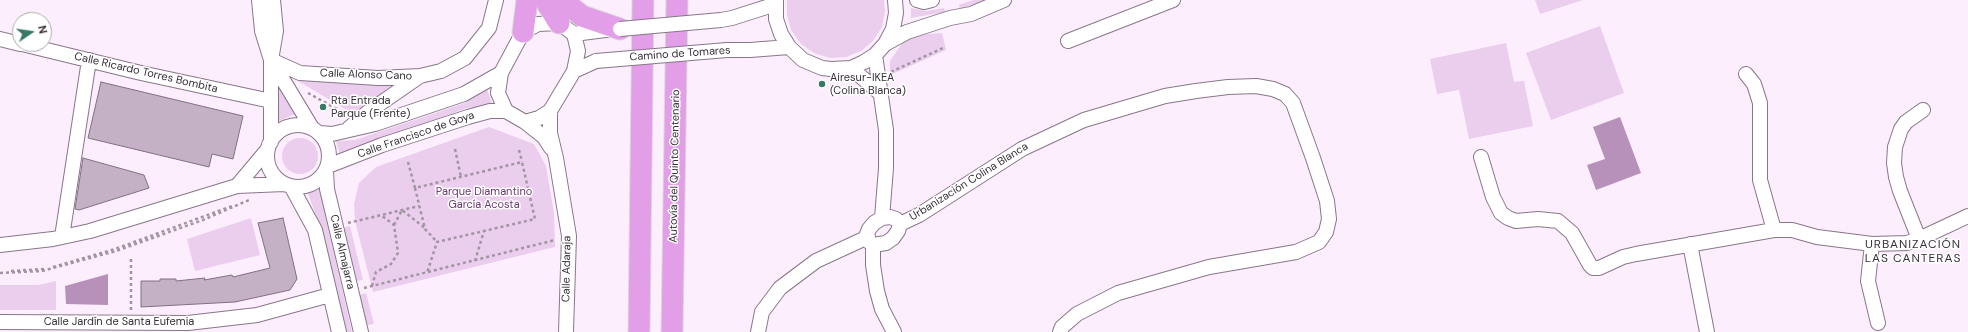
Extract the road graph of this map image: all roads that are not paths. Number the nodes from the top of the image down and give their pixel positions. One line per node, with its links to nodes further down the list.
1 (259, 0): 26 (street)
2 (273, 0): 26 (street)
3 (496, 0): 31 (street, Calle Alonso Cano)
4 (527, 0): 17 (highway)
5 (545, 0): 15 (highway)
6 (562, 0): 16 (highway)
7 (643, 0): 62 (highway)
8 (677, 0): 63 (highway, Autovía del Quinto Centenario)
9 (896, 0): 21 (street)
10 (917, 0): 11 (street)
11 (932, 0)
12 (1004, 0): 21 (street)
13 (1174, 0): 19 (street)
14 (776, 2): 16 (street, bridge); 22 (street)
15 (566, 28): 16 (street); 17 (street); 28 (street)
16 (620, 29)
17 (523, 32): 29 (street)
18 (0, 39): 20 (street, Calle Ricardo Torres Bombita)
19 (1068, 41)
20 (12, 42)
21 (885, 44): 24 (street)
22 (789, 47): 27 (street); 28 (street, Camino de Tomares, bridge)
23 (52, 51): 25 (street, Calle Ricardo Torres Bombita)
24 (875, 55): 27 (street); 32 (street)
25 (89, 60): 33 (street, Calle Ricardo Torres Bombita); 50 (street)
26 (271, 60): 31 (street, Calle Alonso Cano); 33 (street); 38 (street)
27 (851, 68): 32 (street)
28 (574, 72): 35 (street)
29 (501, 73): 36 (street); 39 (street, Calle Francisco de Goya)
30 (1746, 74): 49 (street)
31 (420, 76): 39 (street)
32 (881, 94): 47 (street)
33 (271, 101): 40 (street)
34 (1923, 110): 51 (street)
35 (550, 111): 37 (street); 42 (street, Calle Adaraja)
36 (506, 112): 37 (street); 43 (street, Calle Francisco de Goya)
37 (525, 122): 42 (street)
38 (316, 131): 39 (street, Calle Francisco de Goya); 40 (street); 43 (street)
39 (346, 131)
40 (269, 145): 44 (street); 45 (street)
41 (1481, 157): 53 (street)
42 (556, 158): 61 (street, Calle Adaraja)
43 (327, 169): 44 (street); 60 (street, Calle Almajarra)
44 (287, 185): 45 (street); 56 (street, Calle Almajarra)
45 (237, 186): 50 (street)
46 (1968, 216): 51 (street)
47 (882, 218): 48 (street); 52 (street)
48 (900, 224): 52 (street); 66 (street, Urbanización Colina Blanca)
49 (1774, 230): 53 (street); 54 (street)
50 (62, 237): 55 (street)
51 (1919, 239): 54 (street)
52 (870, 241): 64 (street); 65 (street)
53 (1690, 244): 67 (street)
54 (1872, 244): 58 (street)
55 (0, 245)
56 (330, 294): 57 (street, Calle Jardín de Santa Eufemia); 59 (street, Calle Almajarra)
57 (0, 322)
58 (1878, 323)
59 (339, 332)
60 (360, 332)
61 (566, 332)
62 (639, 332)
63 (672, 332)
64 (758, 332)
65 (894, 332)
66 (1060, 332)
67 (1707, 332)

